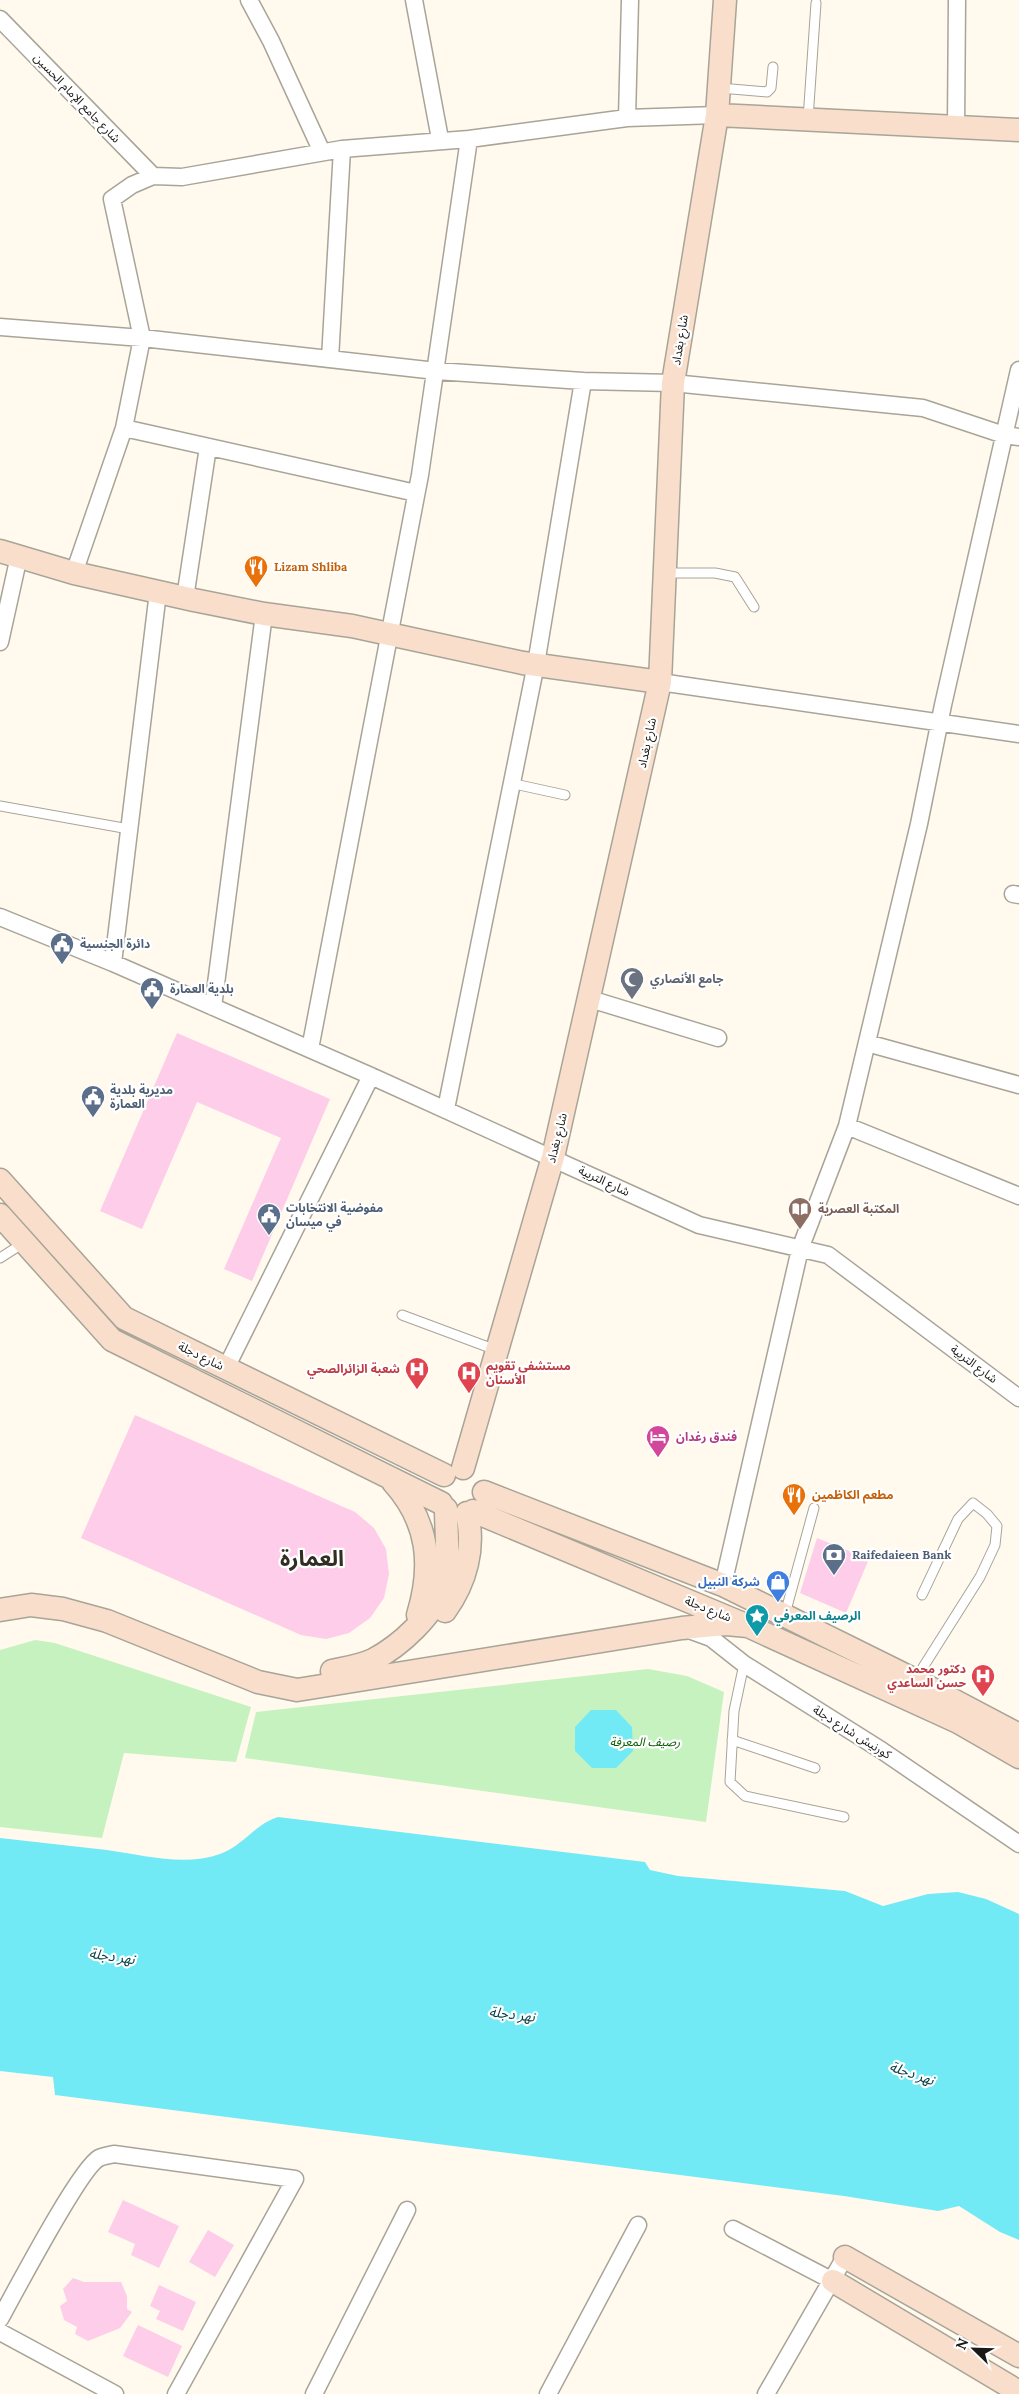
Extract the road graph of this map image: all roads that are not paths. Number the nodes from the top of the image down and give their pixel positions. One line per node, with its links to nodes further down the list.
1 (250, 0): 18 (street)
2 (414, 0): 16 (street)
3 (630, 0): 11 (street)
4 (725, 0): 9 (main road, شارع بغداد)
5 (957, 0): 13 (street)
6 (816, 4): 12 (lane)
7 (0, 19): 19 (street, شارع جامع الإمام الحسين)
8 (772, 67): 9 (lane)
9 (719, 88): 10 (main road, شارع بغداد)
10 (717, 115): 11 (street); 12 (main road); 26 (main road, شارع بغداد)
11 (627, 118): 15 (street)
12 (808, 119): 13 (main road)
13 (956, 126): 14 (main road)
14 (1019, 130)
15 (469, 139): 16 (street); 24 (street)
16 (440, 140): 17 (street)
17 (342, 149): 18 (street); 22 (street)
18 (322, 152): 19 (street)
19 (153, 176): 21 (street)
20 (0, 327): 21 (street)
21 (142, 338): 22 (street); 27 (street)
22 (330, 359): 24 (street)
23 (1019, 370): 28 (street)
24 (436, 371): 25 (street); 30 (street)
25 (583, 381): 26 (street); 40 (street)
26 (673, 383): 28 (street); 32 (main road, شارع بغداد)
27 (124, 428): 29 (street); 33 (street)
28 (1012, 436): 42 (street)
29 (208, 447): 30 (street); 35 (street)
30 (416, 493): 38 (street)
31 (10, 554): 33 (main road); 39 (street)
32 (666, 572): 36 (lane); 41 (main road, شارع بغداد)
33 (74, 573): 34 (main road)
34 (158, 592): 35 (main road); 47 (street)
35 (185, 598): 37 (main road)
36 (754, 607)
37 (264, 614): 38 (main road); 51 (street)
38 (389, 634): 40 (main road); 54 (street)
39 (0, 642)
40 (536, 664): 41 (main road); 44 (street)
41 (660, 682): 42 (street); 50 (main road, شارع بغداد)
42 (940, 722): 43 (street); 53 (street)
43 (1019, 734)
44 (510, 783): 45 (lane); 57 (street)
45 (566, 795)
46 (0, 806): 47 (lane)
47 (130, 829): 49 (street)
48 (0, 916): 49 (street, شارع التربية)
49 (114, 963): 51 (street, شارع التربية)
50 (590, 999): 52 (street); 59 (main road, شارع بغداد)
51 (213, 1007): 54 (street, شارع التربية)
52 (718, 1038)
53 (866, 1042): 56 (street); 58 (street)
54 (310, 1049): 55 (street, شارع التربية)
55 (371, 1076): 57 (street, شارع التربية); 68 (street)
56 (1019, 1085)
57 (446, 1109): 59 (street, شارع التربية)
58 (847, 1126): 61 (street); 64 (street)
59 (553, 1157): 64 (street, شارع التربية); 67 (main road, شارع بغداد)
60 (0, 1180): 68 (main road, شارع دجلة)
61 (1019, 1196)
62 (0, 1215): 63 (main road, شارع دجلة)
63 (25, 1242): 65 (lane); 71 (main road, شارع دجلة)
64 (800, 1249): 69 (street, شارع التربية); 74 (street)
65 (0, 1258)
66 (402, 1316): 67 (lane)
67 (497, 1350): 70 (main road, شارع بغداد)
68 (226, 1368): 70 (main road, شارع دجلة)
69 (1019, 1398)
70 (453, 1471): 72 (main road, شارع بغداد); 72 (main road, شارع دجلة)
71 (391, 1479): 72 (main road, شارع دجلة); 80 (main road)
72 (462, 1506): 74 (main road, شارع دجلة); 79 (main road, شارع دجلة); 80 (main road); 83 (main road)
73 (814, 1508): 78 (lane)
74 (723, 1585): 78 (main road, شارع دجلة)
75 (0, 1594): 83 (main road)
76 (922, 1595): 84 (lane)
77 (0, 1610): 83 (main road)
78 (784, 1615): 84 (main road, شارع دجلة)
79 (748, 1626): 81 (main road); 87 (main road, شارع دجلة)
80 (414, 1628): 83 (main road)
81 (682, 1628): 82 (street, كورنيش شارع دجلة); 83 (main road)
82 (744, 1664): 86 (lane); 90 (street, كورنيش شارع دجلة)
83 (362, 1673)
84 (915, 1680): 85 (main road, شارع دجلة)
85 (1019, 1735)
86 (732, 1740): 88 (lane); 89 (lane)
87 (1019, 1757)
88 (815, 1768)
89 (844, 1817)
90 (1019, 1844)
91 (407, 2210): 100 (street)
92 (638, 2225): 103 (street)
93 (733, 2230): 95 (street)
94 (845, 2257): 95 (street); 98 (main road)
95 (832, 2281): 99 (main road); 104 (street)
96 (0, 2319): 102 (street)
97 (0, 2332): 101 (street)
98 (1019, 2356)
99 (1019, 2392)
100 (318, 2393)
101 (115, 2394)
102 (176, 2394)
103 (548, 2394)
104 (766, 2394)

